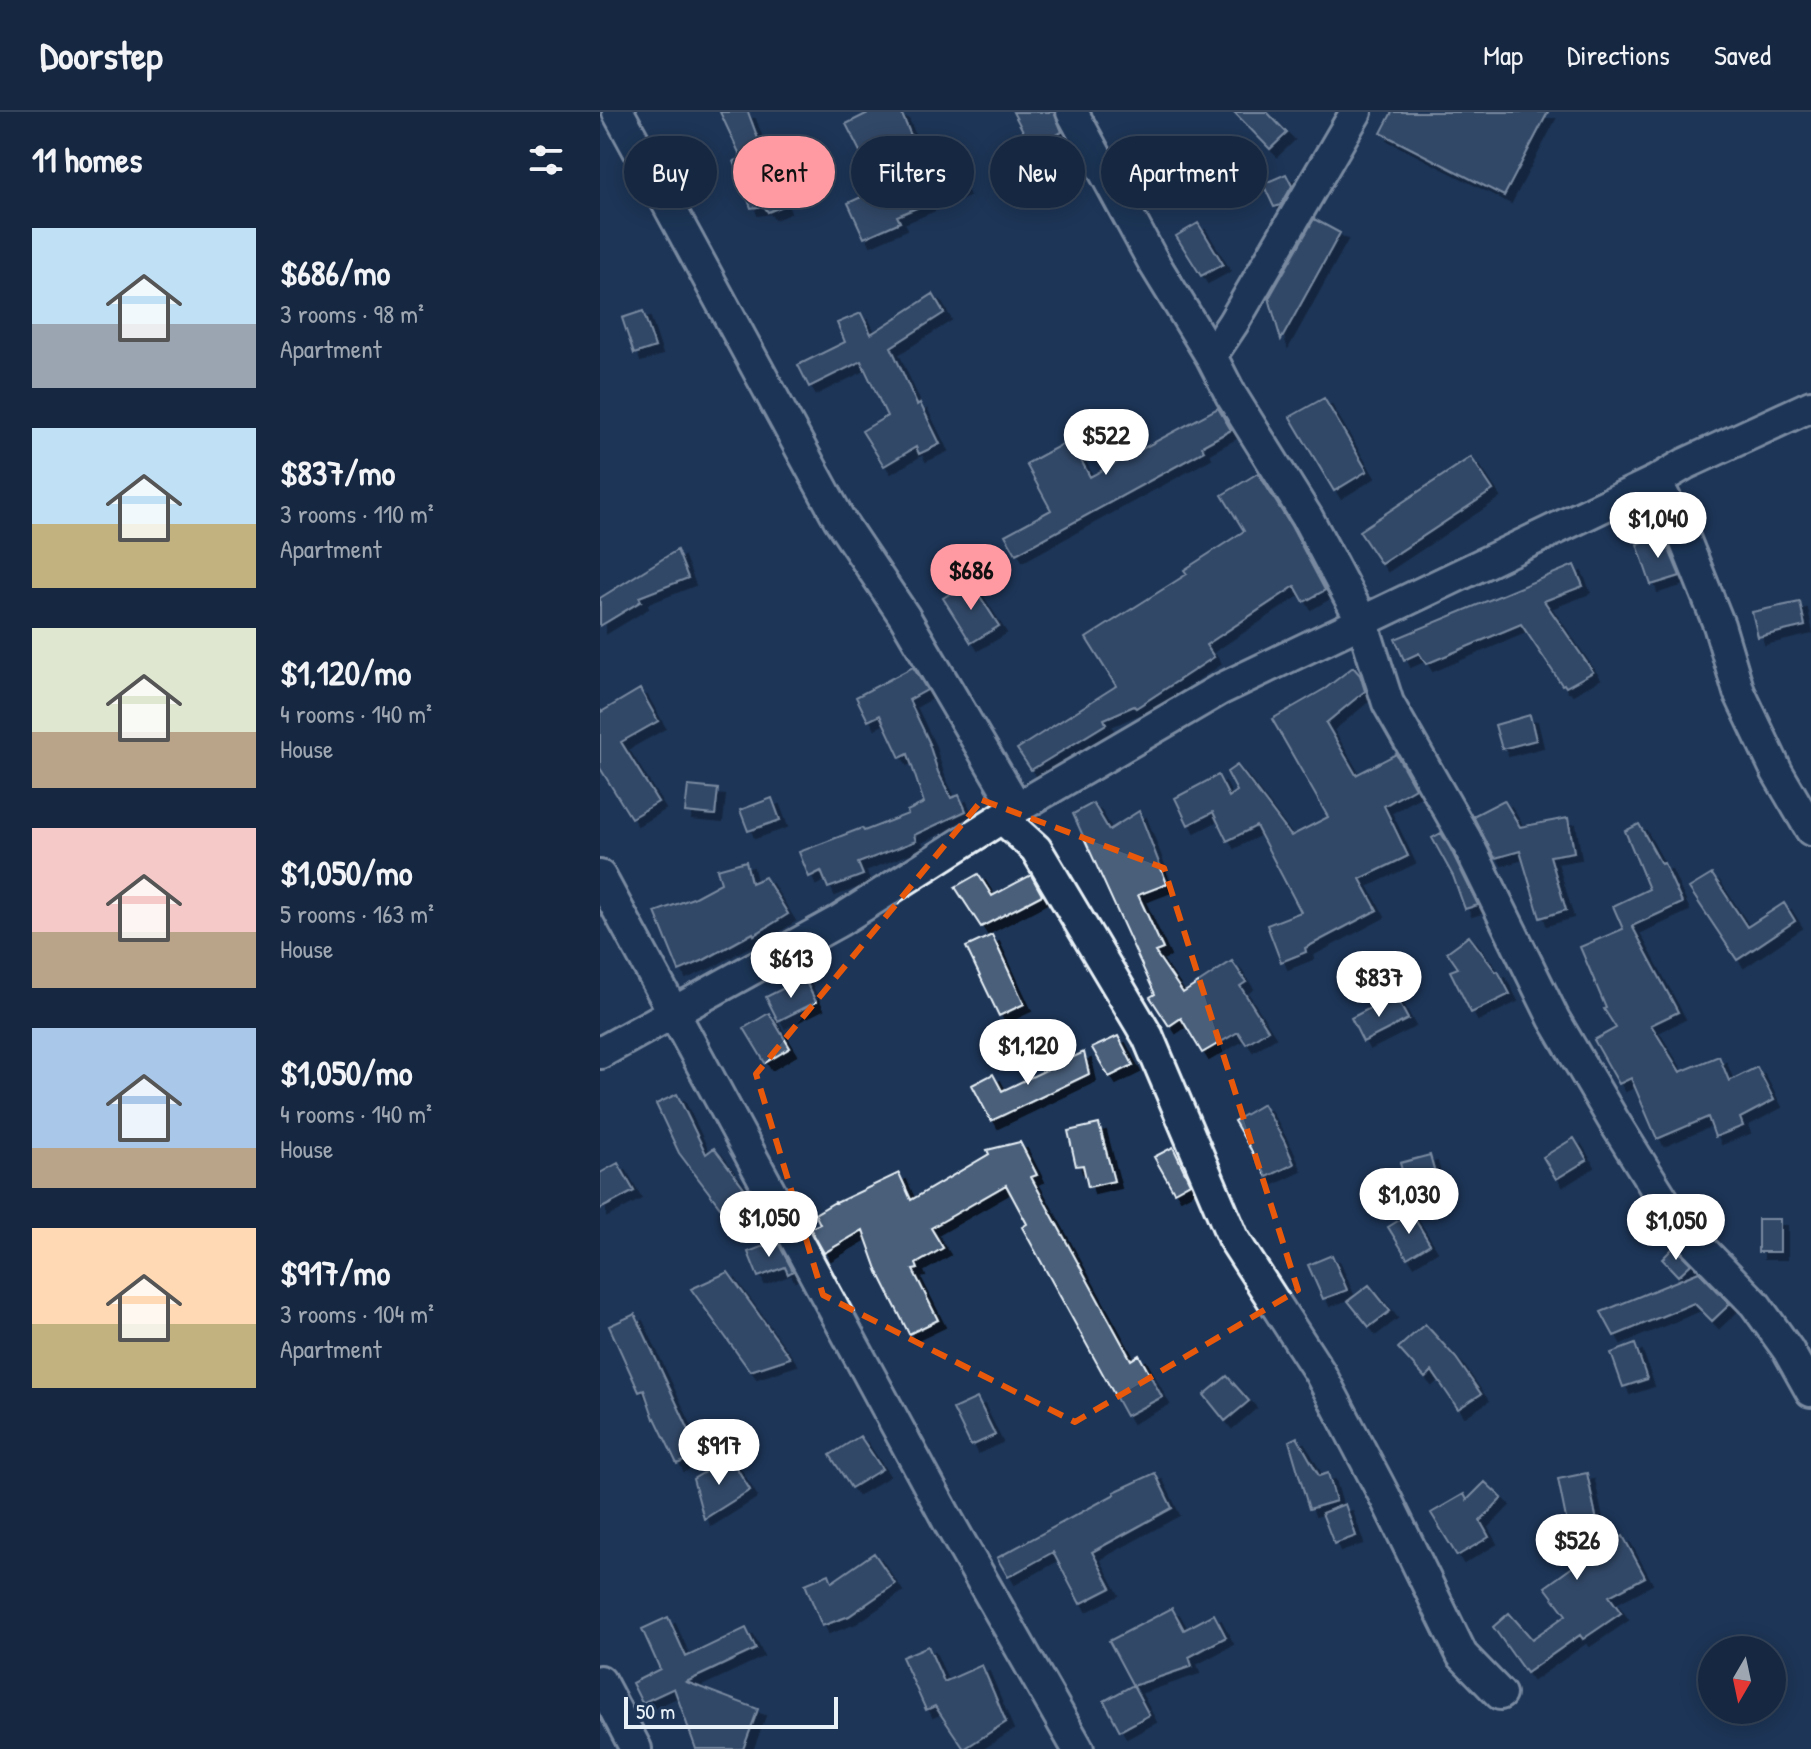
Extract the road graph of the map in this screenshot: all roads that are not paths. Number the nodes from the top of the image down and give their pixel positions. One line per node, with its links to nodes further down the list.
1 (618, 112): 8 (street)
2 (1072, 112): 4 (street)
3 (1356, 112): 4 (street)
4 (1211, 356): 7 (street)
5 (1811, 406): 6 (street)
6 (1656, 481): 7 (street); 9 (street)
7 (1362, 621): 8 (street); 13 (street)
8 (1009, 813): 11 (street); 15 (street)
9 (1811, 830)
10 (600, 876): 11 (street)
11 (674, 1012): 12 (street); 17 (street)
12 (600, 1053)
13 (1811, 1391)
14 (600, 1681): 16 (street)
15 (1500, 1694)
16 (636, 1749)
17 (1078, 1749)

